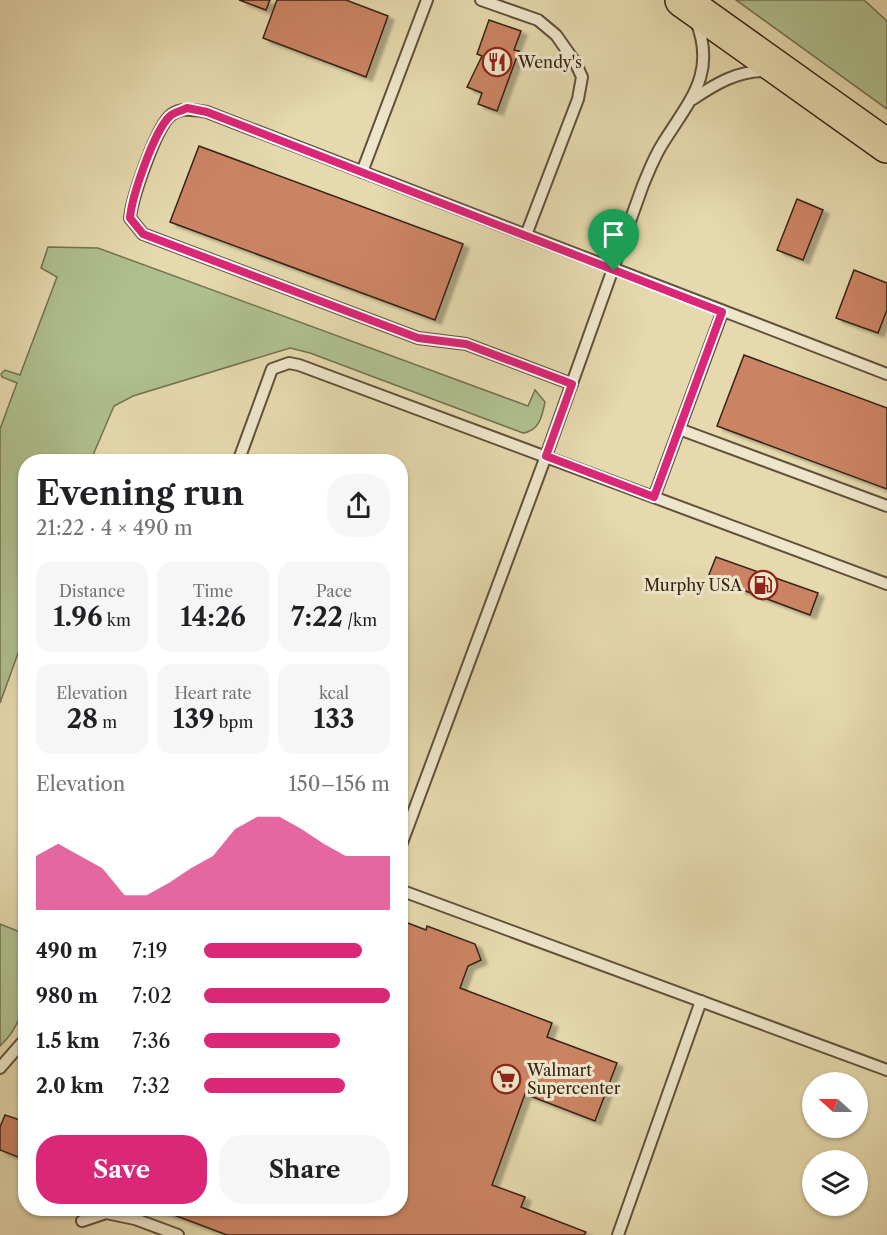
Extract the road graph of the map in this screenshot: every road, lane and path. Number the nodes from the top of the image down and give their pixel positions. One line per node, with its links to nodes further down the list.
1 (428, 0): 7 (lane)
2 (481, 0): 8 (lane)
3 (683, 1): 4 (main road); 5 (lane)
4 (787, 74): 5 (lane); 6 (main road)
5 (693, 99): 9 (lane)
6 (887, 146)
7 (362, 172): 8 (lane); 12 (lane)
8 (526, 236): 9 (lane)
9 (614, 271): 10 (lane); 12 (lane)
10 (722, 312): 11 (lane); 13 (lane)
11 (887, 374)
12 (572, 384): 15 (lane)
13 (679, 429): 16 (lane); 17 (lane)
14 (241, 454): 15 (lane)
15 (546, 456): 16 (lane); 19 (lane)
16 (654, 497): 18 (lane)
17 (887, 506)
18 (887, 584)
19 (408, 827)
20 (408, 893): 21 (lane)
21 (701, 1001): 24 (lane); 29 (lane)
22 (18, 1047): 23 (lane)
23 (0, 1068)
24 (887, 1070)
25 (97, 1216): 27 (lane)
26 (120, 1216): 28 (lane)
27 (82, 1221)
28 (178, 1235)
29 (618, 1235)

